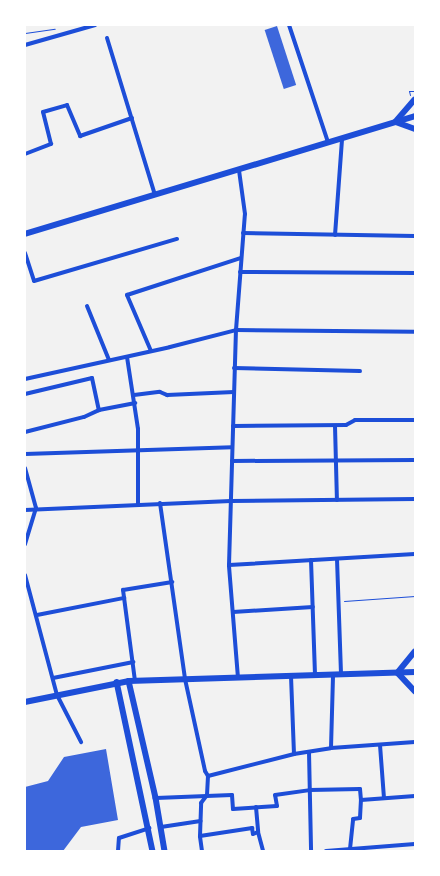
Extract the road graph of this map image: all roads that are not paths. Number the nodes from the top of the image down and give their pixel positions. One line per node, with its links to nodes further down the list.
1 (95, 25): 4 (street)
2 (289, 25): 11 (street)
3 (107, 38): 7 (street)
4 (25, 45)
5 (415, 100): 8 (main road)
6 (415, 116): 8 (main road)
7 (132, 118): 12 (street); 14 (street)
8 (396, 122): 9 (main road); 10 (main road)
9 (415, 129)
10 (342, 139): 11 (main road); 17 (street)
11 (328, 142): 13 (main road)
12 (25, 154)
13 (238, 170): 14 (main road); 15 (street)
14 (154, 195): 16 (main road)
15 (243, 233): 17 (street); 21 (street)
16 (25, 234)
17 (335, 235): 18 (street)
18 (415, 236)
19 (177, 239): 20 (street)
20 (25, 253)
21 (242, 258): 22 (street); 27 (street)
22 (240, 272): 23 (street); 25 (street)
23 (415, 272)
24 (88, 306): 29 (street)
25 (236, 330): 26 (street); 27 (street); 30 (street)
26 (415, 332)
27 (151, 351): 28 (street)
28 (127, 356): 29 (street); 35 (street)
29 (109, 360): 32 (street)
30 (234, 368): 31 (street); 33 (street)
31 (360, 371)
32 (25, 379)
33 (234, 392): 35 (street); 39 (street)
34 (25, 394): 37 (street)
35 (134, 395): 36 (street)
36 (135, 403): 37 (street); 43 (street)
37 (99, 410): 41 (street)
38 (415, 420): 40 (street)
39 (233, 426): 40 (street); 42 (street)
40 (335, 426): 46 (street)
41 (25, 432)
42 (232, 447): 43 (street); 47 (street)
43 (139, 450): 44 (street); 53 (street)
44 (25, 454)
45 (415, 460): 46 (street)
46 (336, 461): 47 (street); 50 (street)
47 (232, 462): 51 (street)
48 (25, 468): 54 (street)
49 (415, 499): 50 (street)
50 (337, 500): 51 (street)
51 (231, 501): 52 (street); 60 (street)
52 (160, 503): 53 (street); 62 (street)
53 (138, 504): 54 (street)
54 (36, 508): 55 (street); 56 (street)
55 (25, 510)
56 (25, 544)
57 (415, 554): 58 (street)
58 (337, 559): 59 (street); 71 (street)
59 (311, 560): 60 (street); 64 (street)
60 (229, 565): 65 (street)
61 (25, 575): 66 (street)
62 (172, 582): 63 (street); 77 (street)
63 (124, 598): 66 (street); 68 (street)
64 (312, 607): 65 (street); 72 (street)
65 (233, 612): 76 (street)
66 (37, 615): 75 (street)
67 (415, 652): 70 (main road)
68 (133, 662): 75 (street); 78 (street)
69 (415, 672): 70 (main road)
70 (398, 673): 71 (main road); 80 (main road)
71 (341, 674): 73 (main road)
72 (315, 675): 73 (main road); 74 (main road)
73 (333, 675): 86 (street)
74 (291, 676): 76 (main road); 88 (street)
75 (53, 678): 81 (street)
76 (238, 678): 77 (main road)
77 (185, 679): 78 (main road); 89 (street)
78 (132, 681): 79 (main road); 93 (main road)
79 (117, 682): 81 (main road); 99 (main road)
80 (415, 691)
81 (58, 695): 82 (main road); 83 (street)
82 (25, 702)
83 (81, 742)
84 (415, 742): 85 (street)
85 (380, 745): 86 (street); 94 (street)
86 (331, 748): 87 (street)
87 (310, 752): 88 (street); 90 (street)
88 (294, 754): 89 (street)
89 (208, 776): 91 (street)
90 (310, 790): 95 (street); 96 (street); 110 (street)
91 (207, 795): 93 (street); 96 (street); 97 (street)
92 (415, 796): 94 (street)
93 (156, 798): 98 (main road)
94 (384, 798): 95 (street)
95 (361, 800): 103 (street)
96 (256, 807): 100 (street)
97 (201, 821): 98 (street); 101 (street)
98 (161, 827): 107 (main road)
99 (149, 828): 105 (street); 106 (main road)
100 (258, 832): 101 (street); 109 (street)
101 (200, 836): 108 (street)
102 (415, 844): 104 (street)
103 (350, 849): 104 (street); 112 (street)
104 (369, 849)
105 (118, 851)
106 (153, 851)
107 (165, 851)
108 (202, 851)
109 (263, 851)
110 (311, 851)
111 (326, 851): 112 (street)
112 (334, 851)

